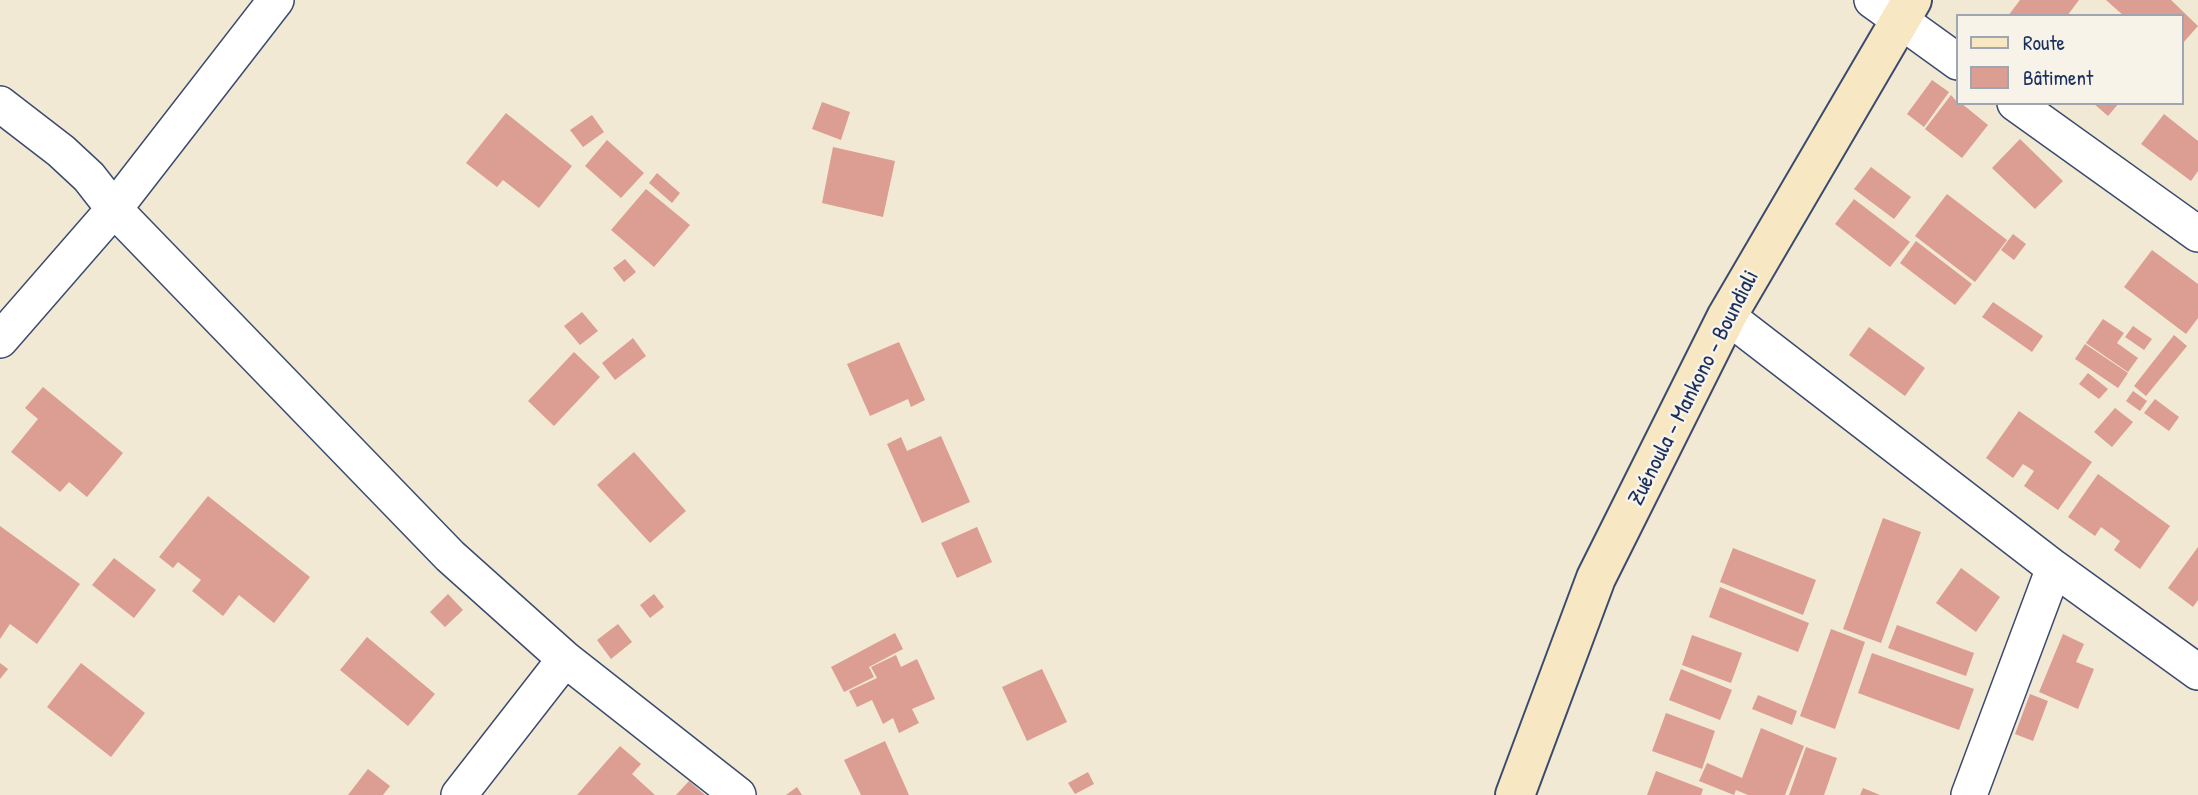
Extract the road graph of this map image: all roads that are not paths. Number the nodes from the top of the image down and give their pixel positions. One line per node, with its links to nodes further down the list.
1 (276, 0): 6 (street)
2 (1895, 7): 3 (street); 8 (main road, Zuénoula - Mankono - Boundiali)
3 (1956, 60)
4 (0, 104): 6 (street)
5 (2018, 105): 7 (street)
6 (114, 209): 9 (street); 11 (street)
7 (2198, 234)
8 (1727, 316): 10 (street); 15 (main road, Zuénoula - Mankono - Boundiali)
9 (0, 340)
10 (2054, 568): 12 (street); 16 (street)
11 (565, 659): 13 (street); 14 (street)
12 (2198, 672)
13 (459, 795)
14 (738, 795)
15 (1515, 795)
16 (1969, 795)

